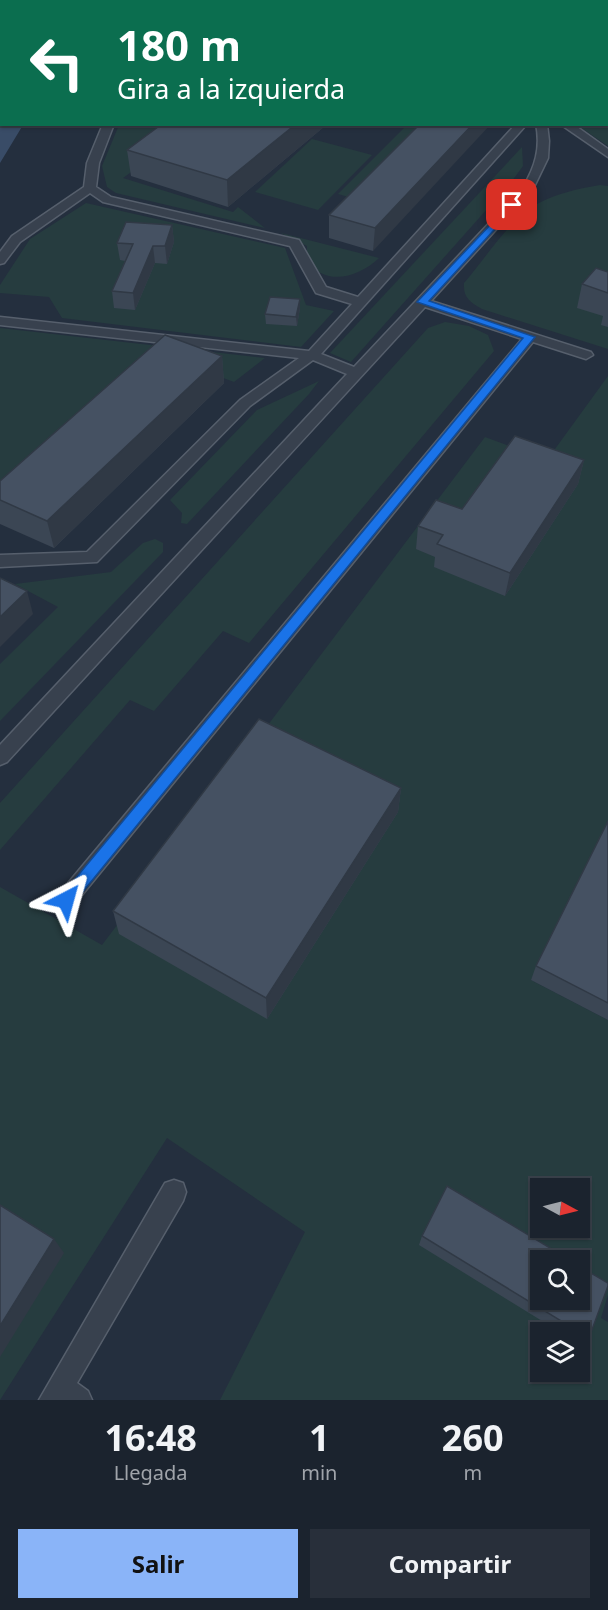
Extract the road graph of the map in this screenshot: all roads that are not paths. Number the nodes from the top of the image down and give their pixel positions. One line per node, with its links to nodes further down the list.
1 (108, 126): 6 (lane)
2 (520, 126): 8 (lane)
3 (541, 126): 9 (lane)
4 (568, 126): 5 (lane)
5 (608, 154)
6 (90, 188): 7 (lane); 8 (lane)
7 (0, 260)
8 (360, 302): 12 (lane)
9 (422, 302): 11 (lane); 14 (lane)
10 (0, 321): 12 (lane)
11 (530, 337): 13 (lane); 17 (lane)
12 (312, 355): 14 (lane); 15 (lane)
13 (586, 355)
14 (356, 373): 16 (lane)
15 (0, 561)
16 (0, 757)
17 (66, 900)
18 (174, 1192): 19 (lane)
19 (64, 1396)

